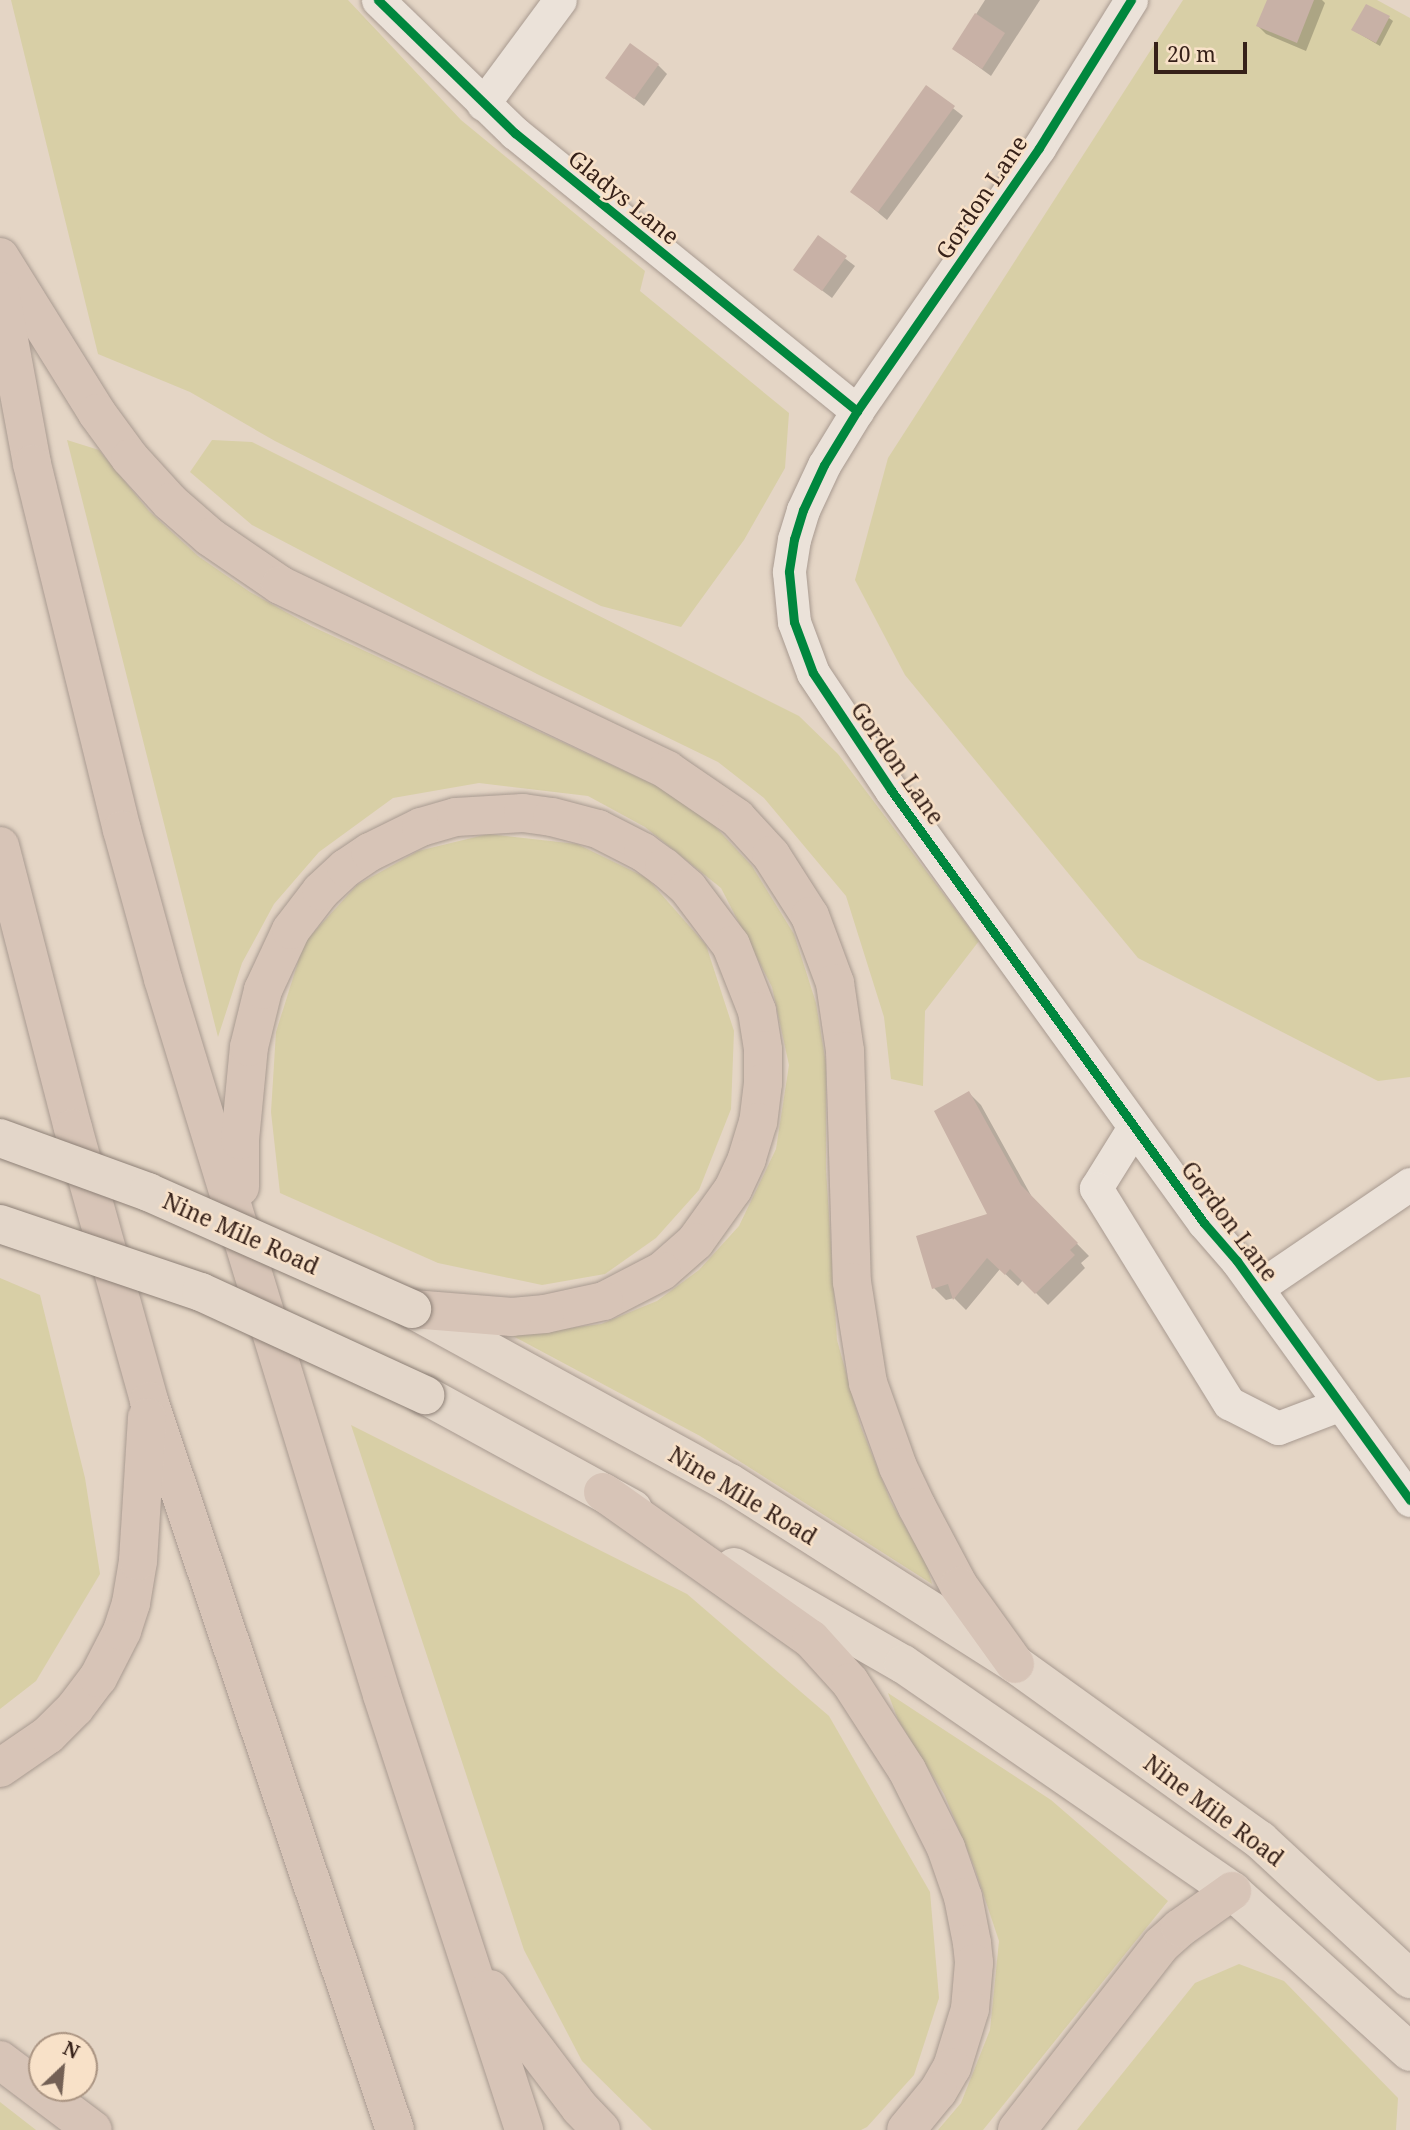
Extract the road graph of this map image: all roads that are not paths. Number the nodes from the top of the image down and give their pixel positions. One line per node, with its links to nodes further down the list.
1 (378, 0): 4 (street, Gladys Lane)
2 (560, 0): 4 (street)
3 (1131, 0): 7 (street, Gordon Lane)
4 (483, 104): 7 (street, Gladys Lane)
5 (0, 257): 20 (highway)
6 (0, 291): 13 (highway)
7 (857, 411): 9 (street, Gordon Lane)
8 (0, 846): 16 (highway)
9 (1134, 1126): 14 (street, Gordon Lane); 17 (street)
10 (0, 1138): 15 (main road, Nine Mile Road, bridge)
11 (1410, 1184): 14 (street)
12 (0, 1224): 18 (main road, bridge)
13 (241, 1228): 15 (highway); 23 (highway)
14 (1257, 1288): 17 (street, Gordon Lane)
15 (412, 1309): 20 (main road, Nine Mile Road)
16 (149, 1401): 21 (highway); 28 (highway)
17 (1340, 1404): 19 (street, Gordon Lane)
18 (603, 1492): 22 (main road); 31 (highway)
19 (1410, 1500)
20 (1015, 1664): 24 (main road, Nine Mile Road)
21 (0, 1768)
22 (1232, 1891): 25 (main road); 32 (highway)
23 (472, 1966): 29 (highway); 30 (highway)
24 (1410, 1979)
25 (1410, 2052)
26 (0, 2060): 27 (highway)
27 (93, 2130)
28 (395, 2130)
29 (524, 2130)
30 (601, 2130)
31 (906, 2130)
32 (1017, 2130)

